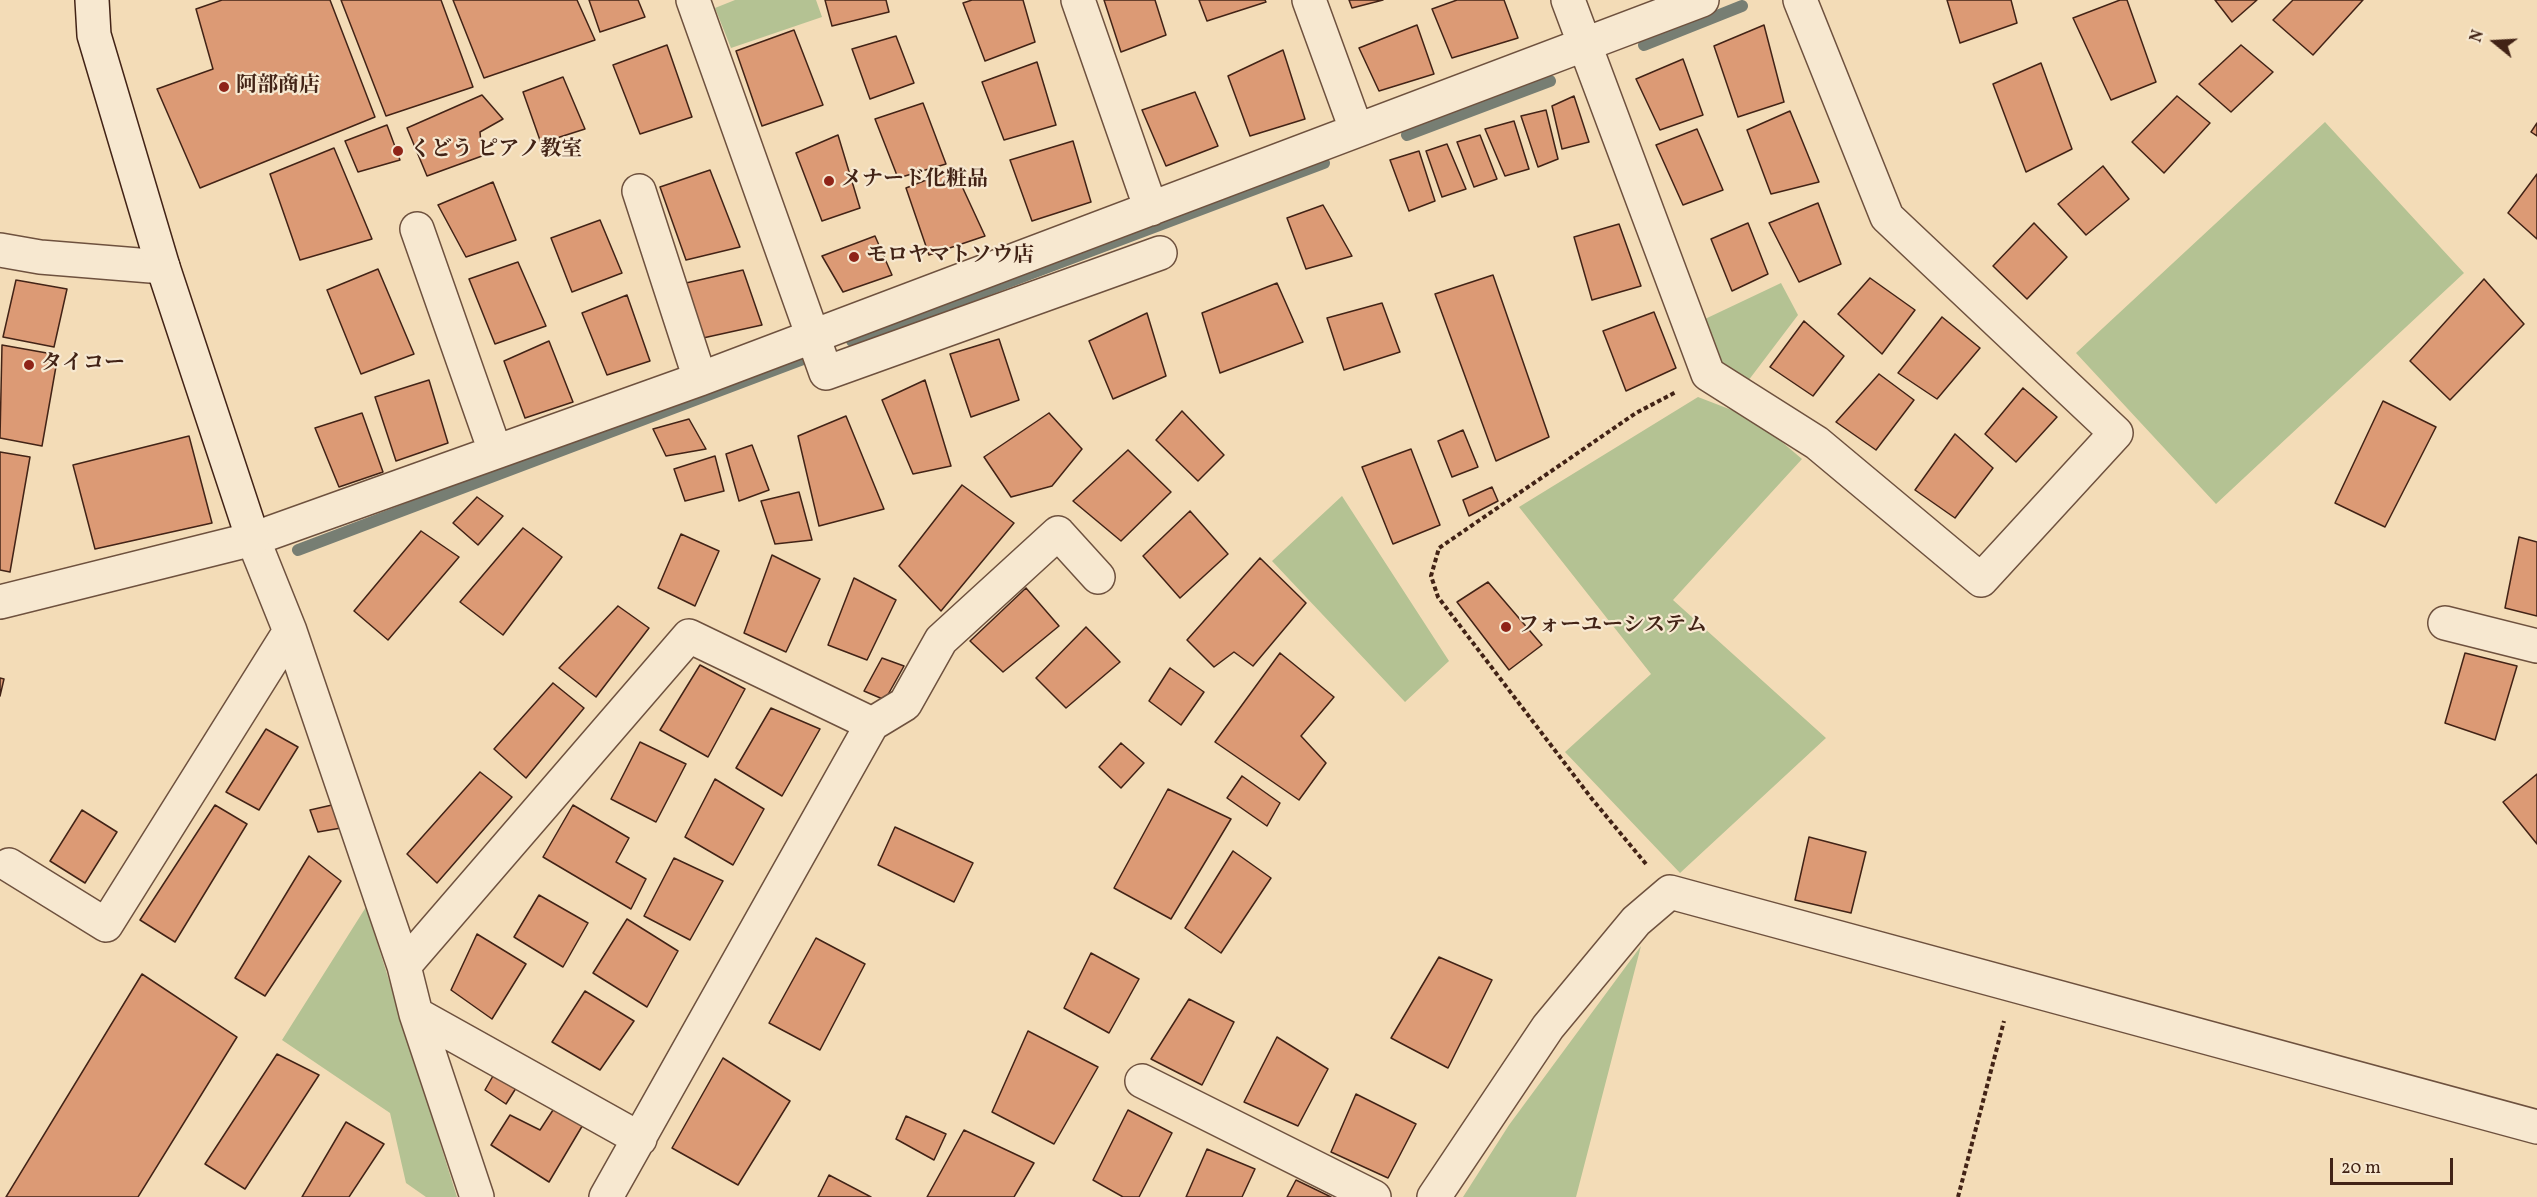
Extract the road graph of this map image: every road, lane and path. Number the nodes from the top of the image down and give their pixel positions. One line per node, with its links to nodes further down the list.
1 (92, 0): 15 (street)
2 (693, 0): 16 (street)
3 (1078, 0): 11 (street)
4 (1309, 0): 9 (street)
5 (1568, 0): 8 (street)
6 (1702, 0): 8 (street)
7 (1800, 0): 17 (street)
8 (1586, 46): 9 (street); 17 (street)
9 (1356, 129): 11 (street)
10 (639, 191): 18 (street)
11 (1151, 209): 16 (street)
12 (417, 229): 19 (street)
13 (0, 250): 15 (street)
14 (1160, 252): 16 (street)
15 (164, 267): 20 (street)
16 (814, 336): 18 (street)
17 (1708, 374): 28 (path)
18 (700, 380): 19 (street)
19 (495, 451): 20 (street)
20 (254, 539): 22 (street); 24 (street)
21 (1098, 577): 26 (street)
22 (0, 602)
23 (2445, 622): 25 (street)
24 (290, 631): 27 (street); 29 (street)
25 (2537, 646)
26 (872, 724): 29 (street); 34 (street)
27 (3, 870)
28 (1670, 892): 30 (street); 38 (street)
29 (404, 966): 31 (street)
30 (2013, 987): 33 (street); 39 (path)
31 (416, 1014): 34 (street); 35 (street)
32 (1142, 1081): 37 (street)
33 (2537, 1127)
34 (640, 1139): 36 (street)
35 (477, 1197)
36 (606, 1197)
37 (1374, 1197)
38 (1434, 1197)
39 (1958, 1197)

